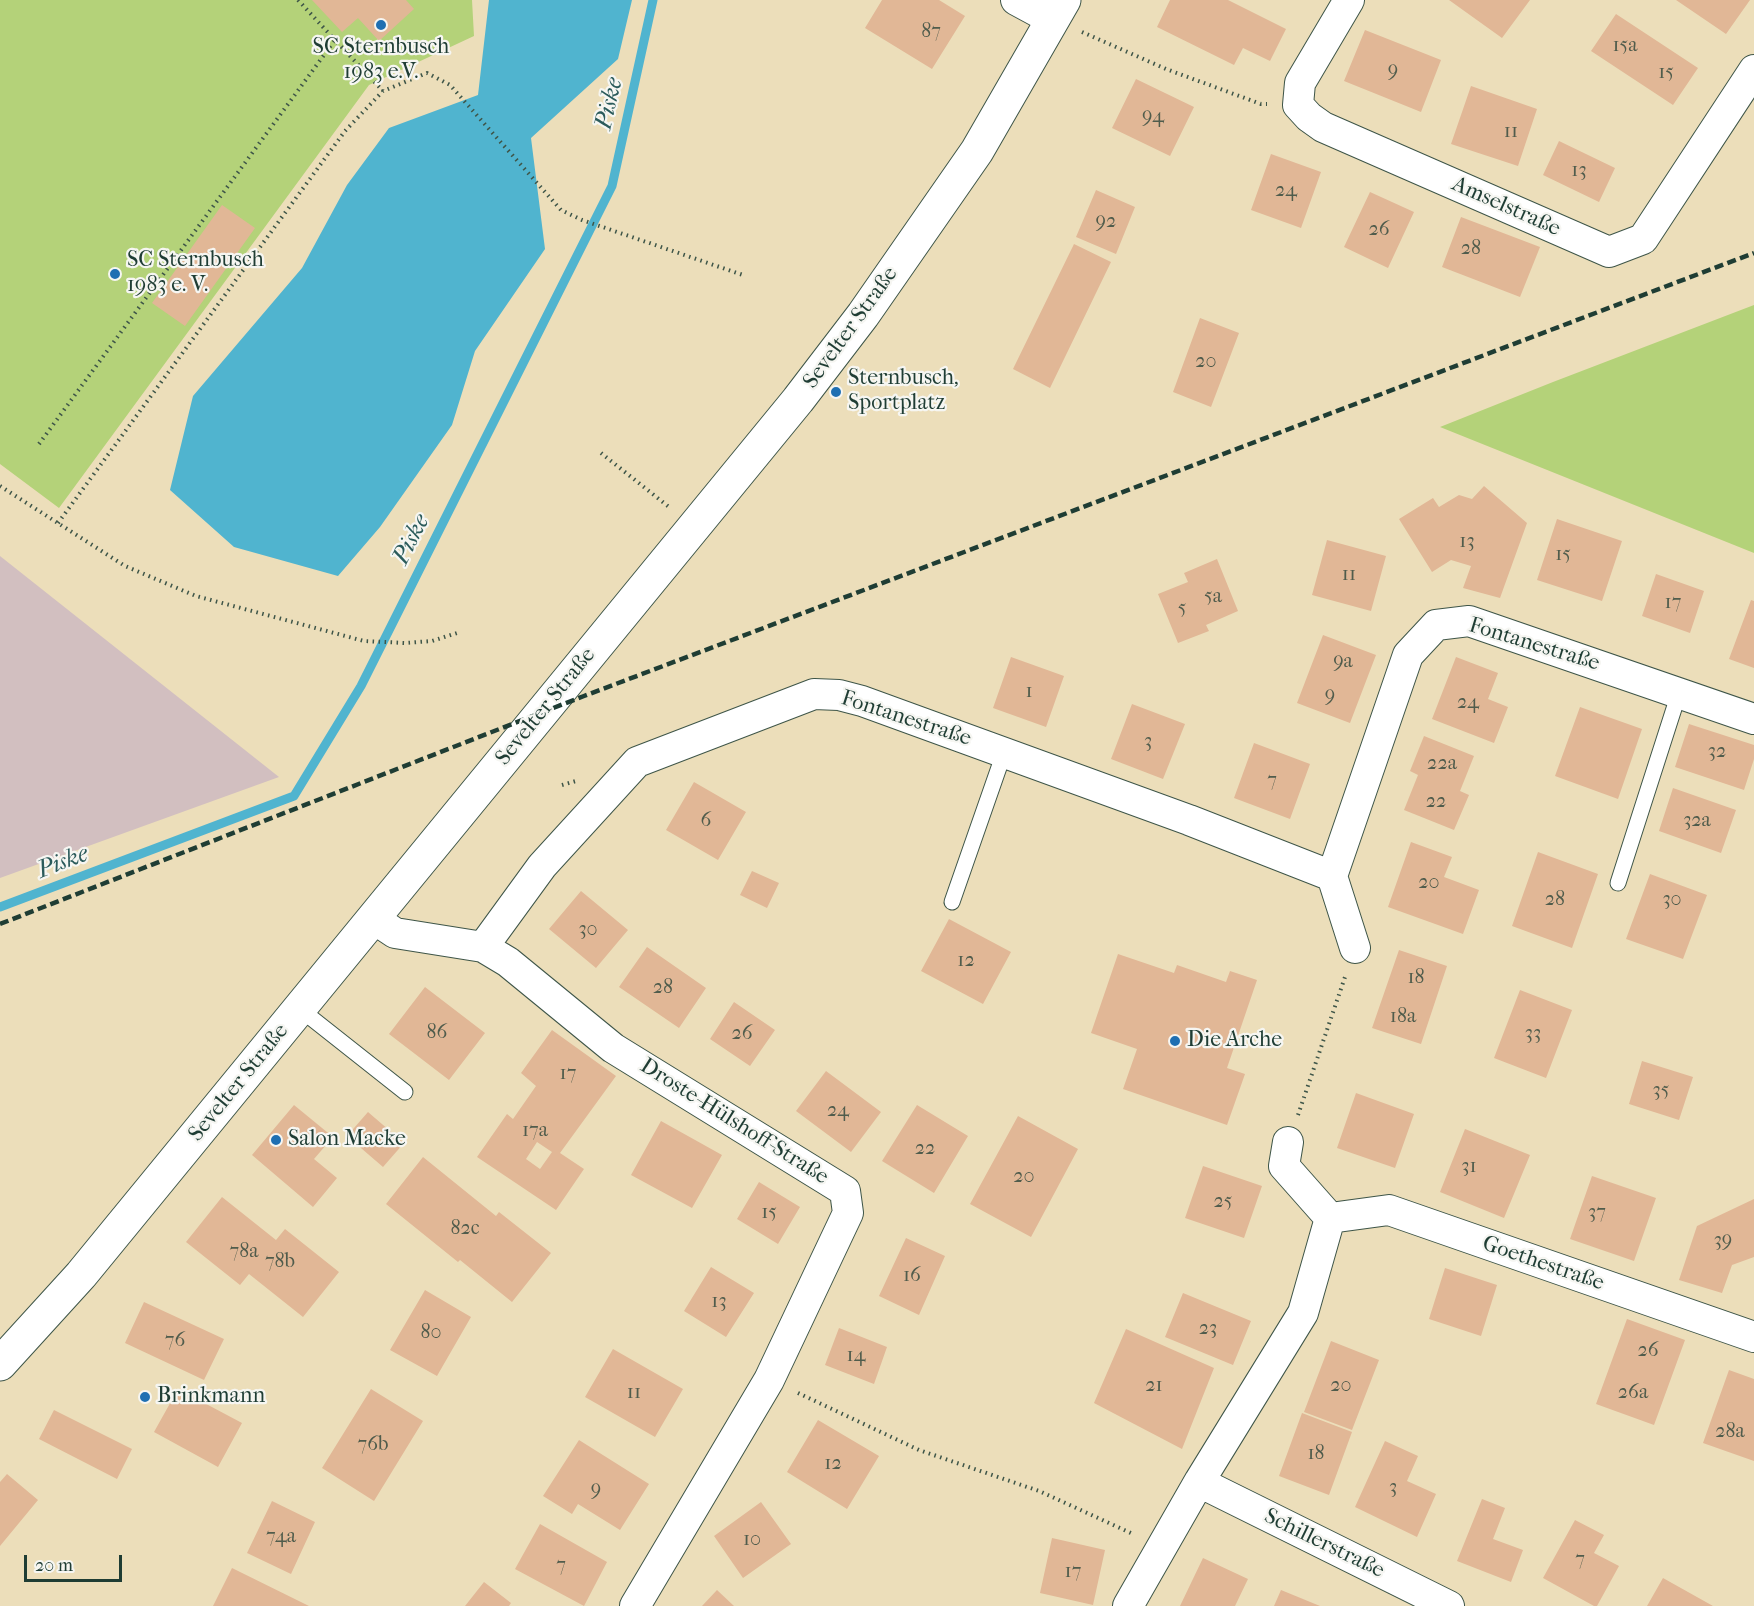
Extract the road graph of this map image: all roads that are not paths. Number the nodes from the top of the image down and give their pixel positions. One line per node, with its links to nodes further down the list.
1 (1016, 0): 3 (street)
2 (1349, 0): 4 (street, Amselstraße)
3 (1059, 10): 11 (street, Sevelter Straße)
4 (1754, 70)
5 (1679, 693): 6 (street, Fontanestraße); 8 (street, Fontanestraße); 9 (lane)
6 (1754, 719)
7 (1004, 753): 8 (street, Fontanestraße); 10 (lane); 12 (street, Fontanestraße)
8 (1332, 876): 13 (street)
9 (1618, 883)
10 (952, 902)
11 (374, 920): 12 (street, Droste-Hülshoff-Straße); 14 (street, Sevelter Straße)
12 (483, 948): 21 (street, Droste-Hülshoff-Straße)
13 (1355, 948)
14 (300, 1010): 15 (lane); 19 (street, Sevelter Straße)
15 (405, 1092)
16 (1288, 1142): 17 (street)
17 (1330, 1218): 18 (street, Goethestraße); 20 (street)
18 (1754, 1337)
19 (0, 1364)
20 (1199, 1482): 22 (street); 23 (street, Schillerstraße)
21 (634, 1606)
22 (1128, 1606)
23 (1449, 1606)

